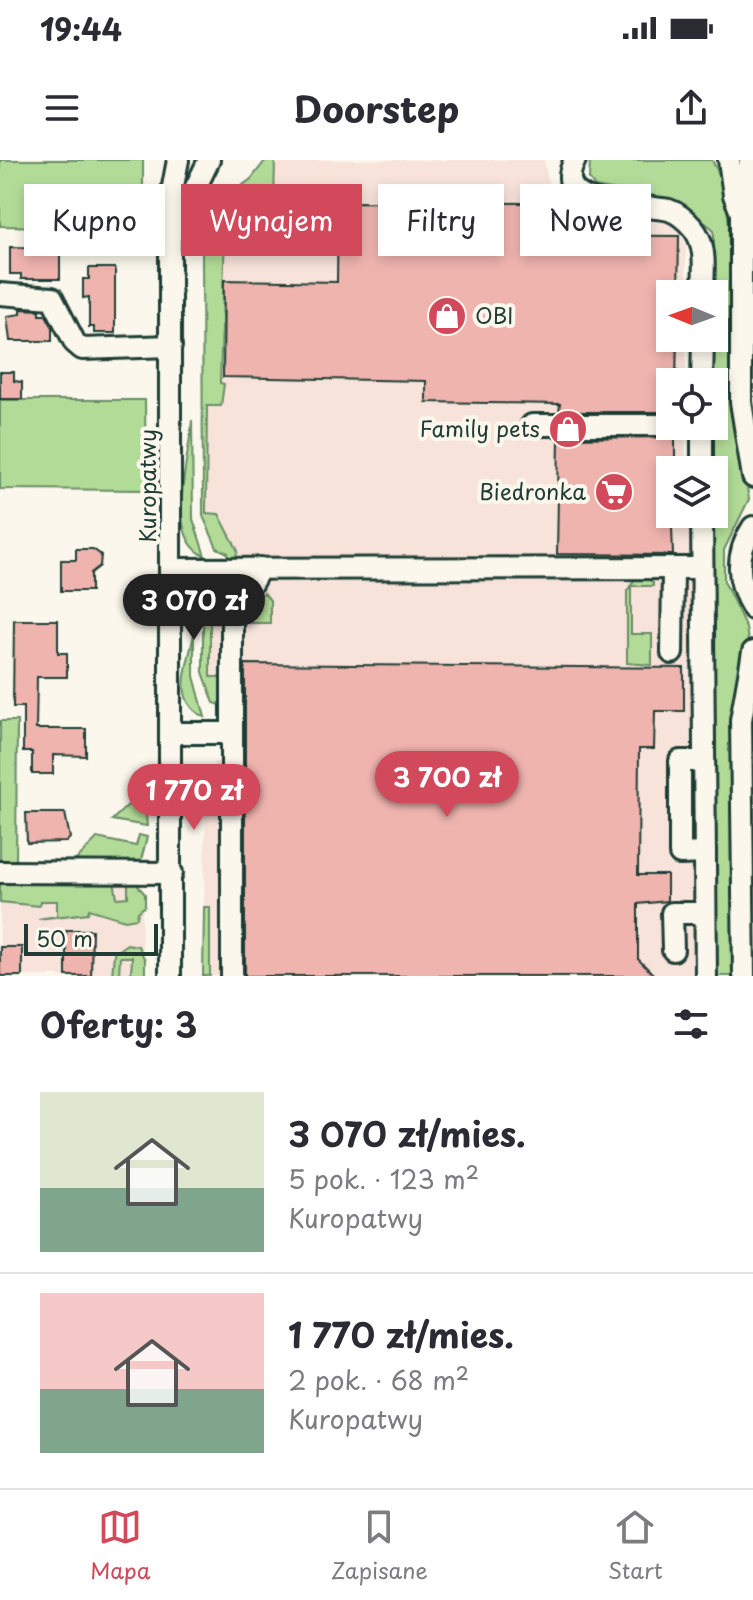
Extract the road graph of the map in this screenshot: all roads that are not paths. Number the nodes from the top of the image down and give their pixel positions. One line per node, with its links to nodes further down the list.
1 (178, 160): 7 (street, Kuropatwy)
2 (209, 160): 7 (street, Kuropatwy)
3 (729, 160): 6 (street)
4 (750, 160): 6 (street)
5 (569, 163): 8 (street)
6 (741, 213): 13 (street)
7 (172, 236): 10 (street, Kuropatwy)
8 (703, 280)
9 (0, 294): 10 (street)
10 (171, 346): 18 (street, Kuropatwy)
11 (532, 425): 12 (street)
12 (656, 425)
13 (752, 464)
14 (753, 527): 20 (street)
15 (702, 528): 17 (street)
16 (260, 568): 18 (street); 19 (street); 24 (street)
17 (702, 568): 19 (street); 27 (street)
18 (172, 569): 23 (street, Kuropatwy)
19 (673, 569): 22 (street)
20 (753, 609)
21 (753, 652): 32 (street)
22 (672, 653)
23 (172, 733): 24 (street); 26 (street, Kuropatwy)
24 (232, 733): 30 (street)
25 (0, 872): 26 (street)
26 (172, 873): 29 (street, Kuropatwy)
27 (705, 913): 28 (street); 31 (street)
28 (673, 950)
29 (170, 976)
30 (232, 976)
31 (706, 976)
32 (744, 976)

